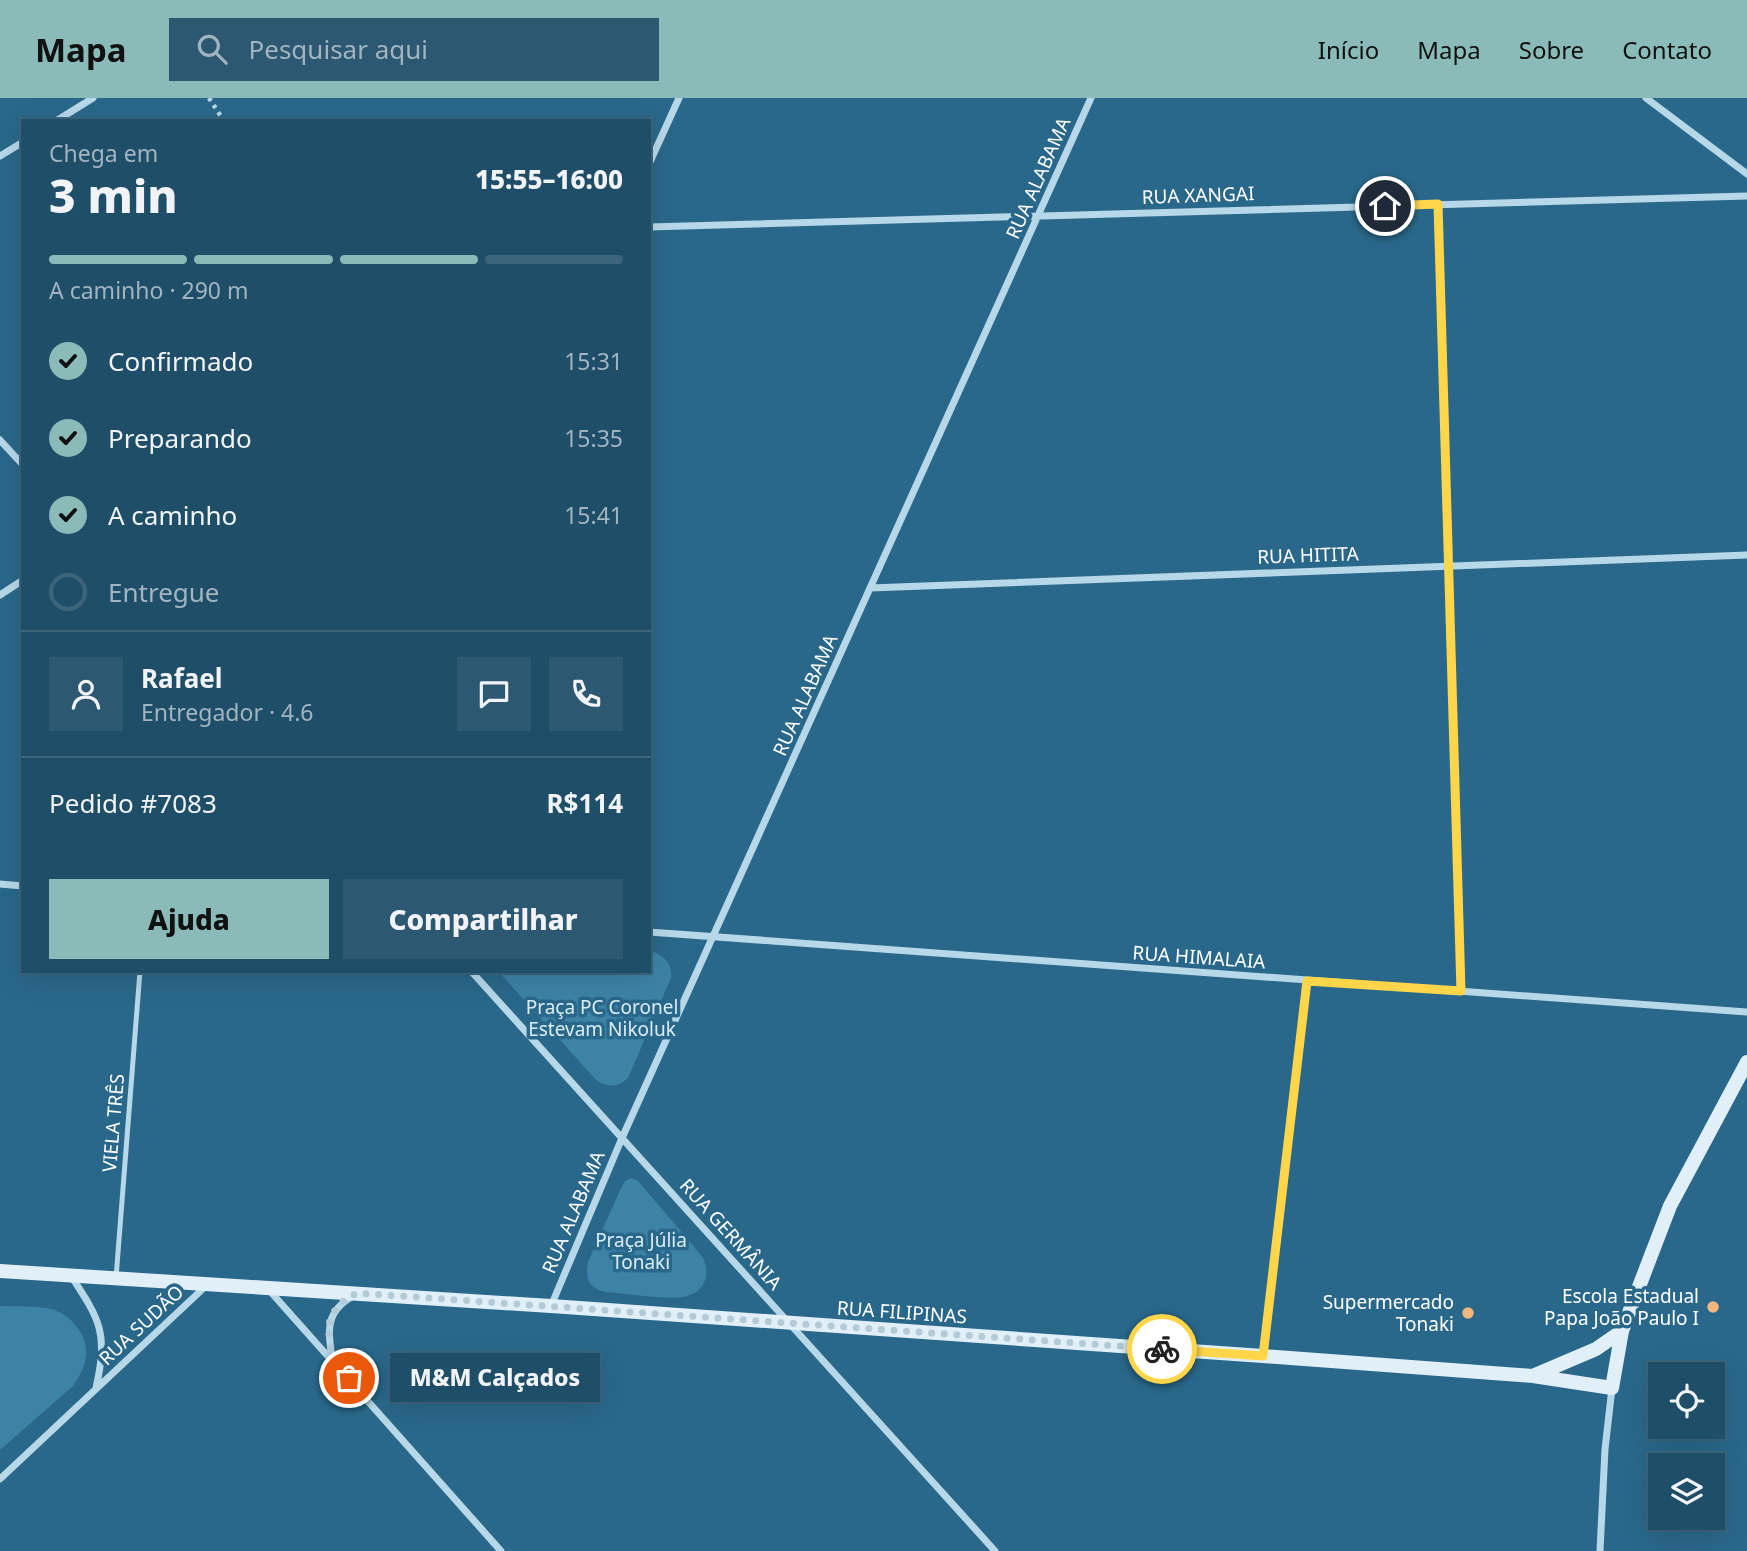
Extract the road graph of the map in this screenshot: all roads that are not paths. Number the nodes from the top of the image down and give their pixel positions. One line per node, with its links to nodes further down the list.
1 (93, 98): 5 (street)
2 (679, 98): 8 (street)
3 (1091, 98): 12 (street, RUA ALABAMA)
4 (1646, 98): 9 (street)
5 (59, 119)
6 (21, 143): 7 (street)
7 (0, 156)
8 (651, 160)
9 (1747, 174)
10 (1747, 196): 11 (street, RUA XANGAI)
11 (1438, 204): 12 (street, RUA XANGAI); 17 (lane)
12 (1039, 215): 13 (street, RUA XANGAI); 19 (street, RUA ALABAMA)
13 (651, 228)
14 (0, 440): 15 (street)
15 (21, 463)
16 (1747, 555): 17 (street, RUA HITITA)
17 (1449, 565): 19 (street, RUA HITITA); 28 (lane)
18 (21, 581): 20 (street)
19 (870, 588): 24 (street, RUA ALABAMA)
20 (0, 595)
21 (0, 884): 22 (street)
22 (21, 886)
23 (651, 932): 24 (street, RUA HIMALAIA)
24 (714, 937): 27 (street, RUA HIMALAIA); 31 (street, RUA ALABAMA)
25 (140, 973): 34 (lane, VIELA TRÊS)
26 (473, 973): 31 (street, RUA GERMÂNIA)
27 (1307, 981): 28 (street, RUA HIMALAIA); 41 (lane)
28 (1461, 991): 29 (street, RUA HIMALAIA)
29 (1747, 1012)
30 (1747, 1062): 40 (main road)
31 (622, 1138): 38 (street, RUA ALABAMA); 39 (street, RUA GERMÂNIA)
32 (0, 1271): 33 (main road, RUA FILIPINAS)
33 (70, 1275): 34 (main road, RUA FILIPINAS); 45 (street, RUA SUDÃO)
34 (116, 1278): 35 (main road, RUA FILIPINAS)
35 (208, 1284): 36 (main road, RUA FILIPINAS); 45 (street, RUA SUDÃO)
36 (267, 1287): 37 (main road, RUA FILIPINAS); 42 (street)
37 (357, 1293): 38 (main road, RUA FILIPINAS); 42 (street)
38 (551, 1306): 39 (main road, RUA FILIPINAS)
39 (791, 1324): 41 (main road, RUA FILIPINAS); 48 (street, RUA GERMÂNIA)
40 (1622, 1331): 43 (main road, RUA FILIPINAS); 44 (main road)
41 (1263, 1356): 43 (main road, RUA FILIPINAS)
42 (332, 1359): 47 (street)
43 (1534, 1376): 44 (main road, RUA FILIPINAS)
44 (1612, 1388): 49 (street)
45 (95, 1389): 46 (street, RUA SUDÃO)
46 (0, 1479)
47 (501, 1551)
48 (995, 1551)
49 (1600, 1551)

